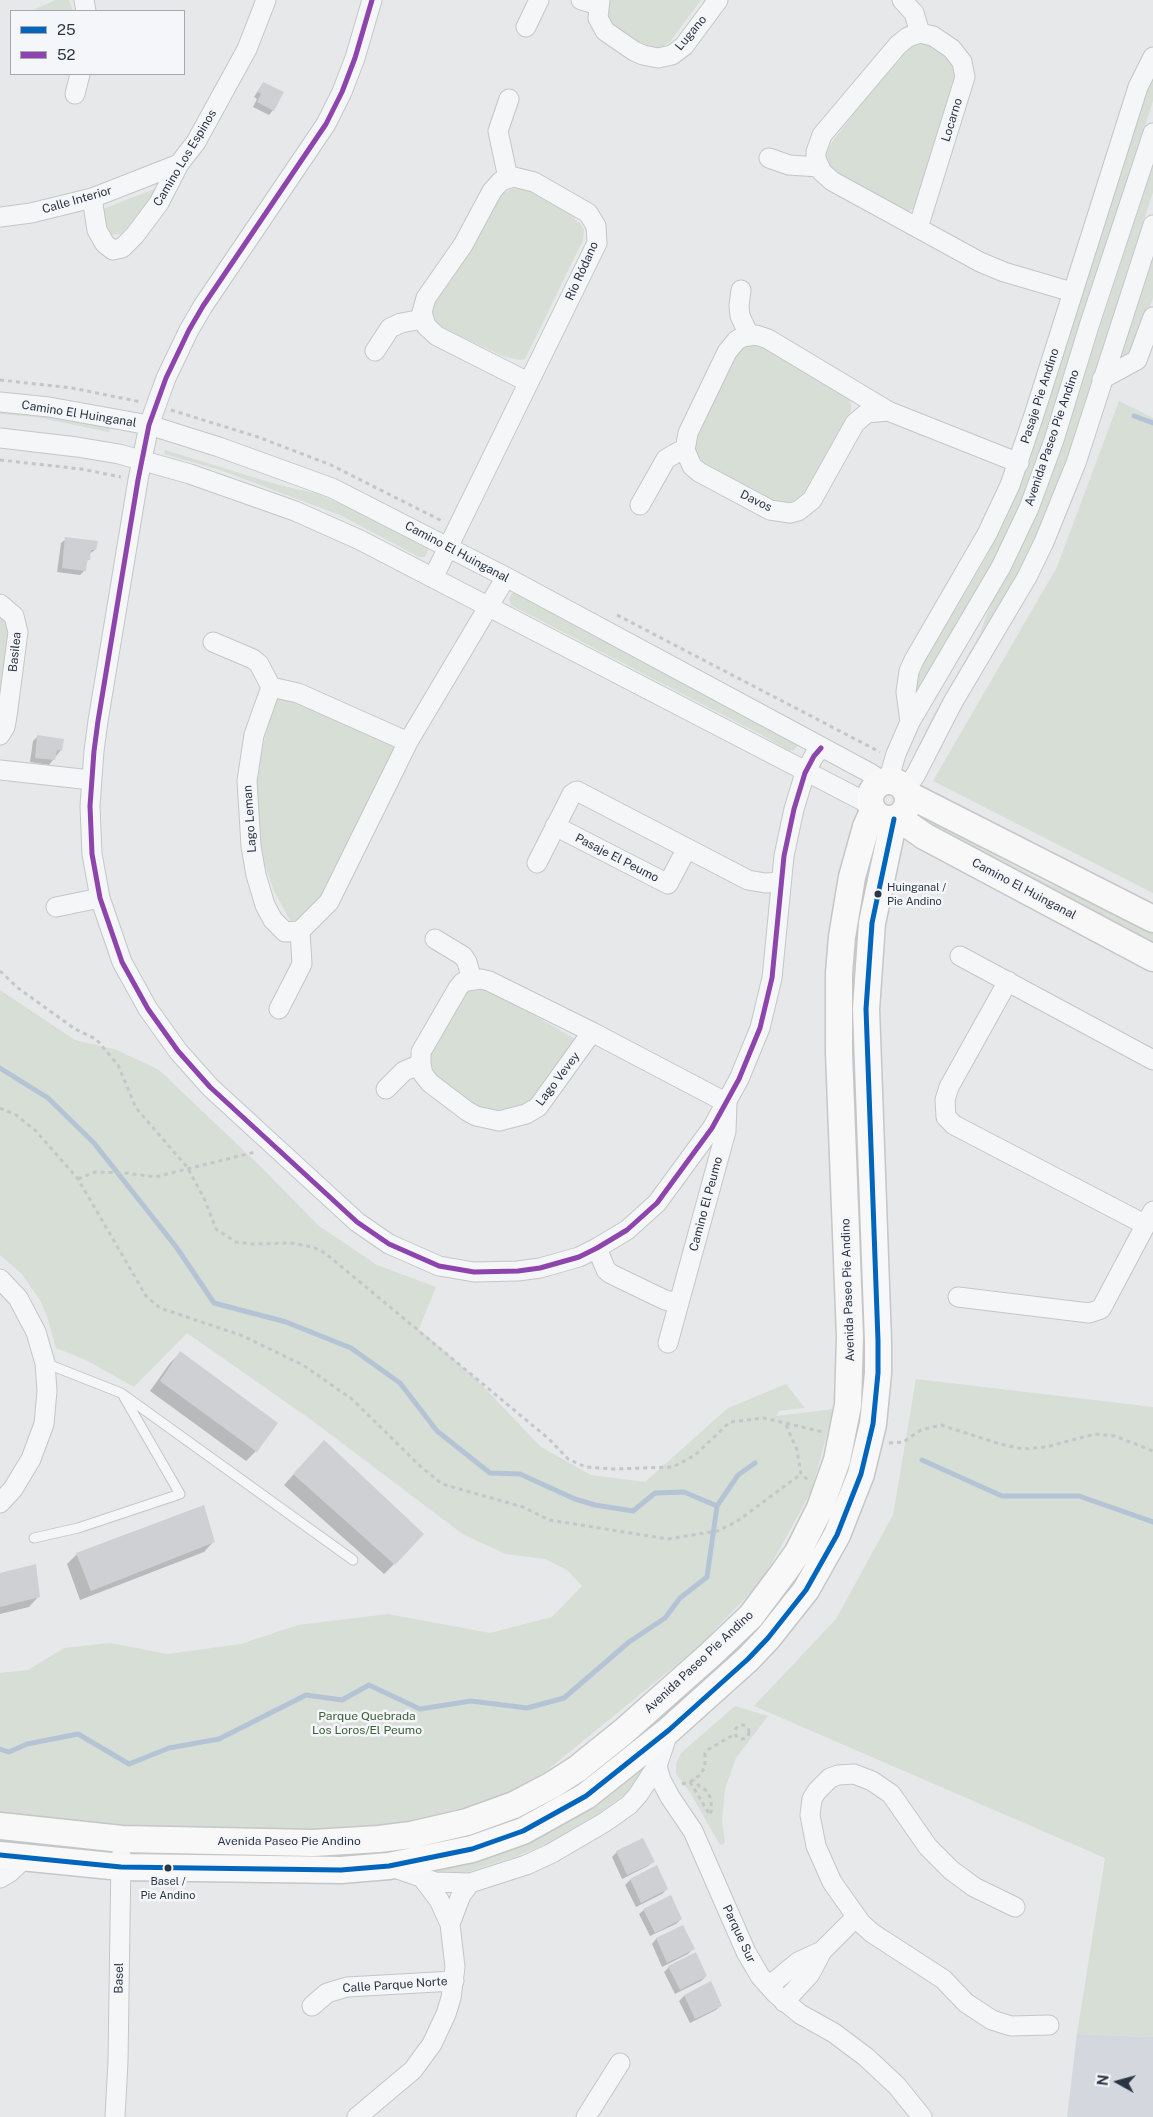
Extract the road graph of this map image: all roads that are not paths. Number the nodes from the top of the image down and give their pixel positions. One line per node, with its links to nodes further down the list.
1 (266, 0): 15 (street, Camino Los Espinos)
2 (372, 0): 34 (street, Camino El Peumo)
3 (539, 0): 7 (street)
4 (718, 0): 6 (street, Lugano)
5 (902, 0): 8 (street)
6 (593, 2)
7 (526, 27)
8 (920, 33): 16 (street); 21 (street, Locarno)
9 (1153, 57): 23 (street, Pasaje Pie Andino)
10 (80, 75): 11 (street)
11 (74, 94)
12 (509, 100): 17 (street)
13 (1153, 133): 47 (street, Avenida Paseo Pie Andino)
14 (769, 158): 16 (street)
15 (179, 164): 18 (street, Calle Interior); 18 (street, Camino Los Espinos)
16 (818, 167): 21 (street)
17 (508, 178): 25 (street); 29 (street, Río Ródano)
18 (92, 198): 19 (street, Calle Interior)
19 (0, 217)
20 (1153, 225): 28 (street)
21 (918, 228): 23 (street)
22 (741, 290): 26 (street)
23 (1072, 292): 38 (street, Pasaje Pie Andino)
24 (1153, 317): 28 (street)
25 (423, 319): 27 (street); 29 (street)
26 (749, 335): 30 (street); 36 (street)
27 (375, 351)
28 (1102, 379): 54 (street)
29 (528, 382): 40 (street, Río Ródano)
30 (846, 385): 32 (street); 33 (street)
31 (0, 402): 34 (street, Camino El Huinganal)
32 (888, 411): 33 (street); 38 (street)
33 (855, 422): 36 (street, Davos)
34 (149, 425): 37 (street, Camino El Peumo); 40 (street, Camino El Huinganal)
35 (0, 438): 37 (street, Camino El Huinganal)
36 (685, 450): 39 (street)
37 (142, 460): 42 (street, Camino El Huinganal); 53 (street, Camino El Peumo)
38 (1019, 463): 47 (street, Pasaje Pie Andino)
39 (640, 505)
40 (449, 547): 41 (street, Camino El Huinganal); 42 (street, Río Ródano)
41 (506, 577): 44 (street); 50 (street, Camino El Huinganal)
42 (433, 578): 44 (street, Camino El Huinganal)
43 (0, 604): 48 (street, Basilea)
44 (489, 607): 49 (street); 52 (street, Camino El Huinganal)
45 (213, 642): 46 (street)
46 (271, 687): 49 (street); 63 (street, Lago Leman)
47 (910, 722): 54 (street, Avenida Paseo Pie Andino)
48 (0, 735)
49 (408, 742): 63 (street)
50 (821, 748): 52 (street, Camino El Peumo); 54 (street, Camino El Huinganal)
51 (1, 768): 53 (street)
52 (805, 773): 55 (street, Camino El Huinganal); 59 (street, Camino El Peumo)
53 (91, 780): 60 (street, Camino El Peumo)
54 (896, 787): 55 (street); 55 (street); 62 (street, Camino El Huinganal)
55 (884, 813): 66 (street, Camino El Huinganal); 86 (street); 91 (street, Avenida Paseo Pie Andino)
56 (555, 826): 57 (street); 57 (street, Pasaje El Peumo); 58 (street)
57 (687, 848): 59 (street)
58 (537, 863)
59 (781, 882): 74 (street, Camino El Peumo)
60 (100, 898): 61 (street); 76 (street, Camino El Peumo)
61 (56, 906)
62 (1153, 919)
63 (300, 931): 69 (street)
64 (435, 939): 67 (street)
65 (960, 956): 68 (street)
66 (1153, 958)
67 (472, 980): 70 (street); 72 (street)
68 (1008, 981): 71 (street); 75 (street)
69 (279, 1009)
70 (592, 1032): 72 (street, Lago Vevey); 74 (street)
71 (1153, 1060)
72 (421, 1064): 73 (street)
73 (386, 1090)
74 (727, 1103): 76 (street, Camino El Peumo); 79 (street, Camino El Peumo)
75 (1149, 1218): 78 (street)
76 (597, 1248): 79 (street)
77 (0, 1279): 81 (street)
78 (958, 1297)
79 (678, 1303): 80 (street, Camino El Peumo)
80 (668, 1343)
81 (45, 1363): 82 (lane); 83 (street)
82 (121, 1393): 84 (lane); 85 (lane)
83 (0, 1503)
84 (34, 1538)
85 (353, 1560)
86 (669, 1730): 87 (street); 93 (street)
87 (657, 1766): 88 (street); 89 (street, Parque Sur)
88 (629, 1804): 89 (street); 97 (street)
89 (676, 1806): 103 (street, Parque Sur)
90 (0, 1826): 91 (street, Avenida Paseo Pie Andino)
91 (122, 1839): 94 (street, Basel)
92 (12, 1856): 94 (street); 95 (street)
93 (389, 1866): 94 (street); 96 (street)
94 (121, 1867): 108 (street, Basel)
95 (0, 1878)
96 (423, 1879): 97 (street); 100 (street, Calle Parque Norte)
97 (470, 1883): 100 (street, Calle Parque Norte)
98 (1015, 1907): 99 (street)
99 (856, 1917): 101 (street); 106 (street)
100 (450, 1924): 102 (street, Calle Parque Norte)
101 (822, 1951): 103 (street); 104 (street)
102 (454, 1981): 105 (street, Calle Parque Norte); 109 (street, Calle Parque Norte)
103 (769, 1986): 104 (street, Parque Sur)
104 (784, 2002): 111 (street, Parque Sur)
105 (312, 2006)
106 (1049, 2025)
107 (620, 2063): 110 (street)
108 (115, 2117)
109 (357, 2117)
110 (586, 2117)
111 (922, 2117)

